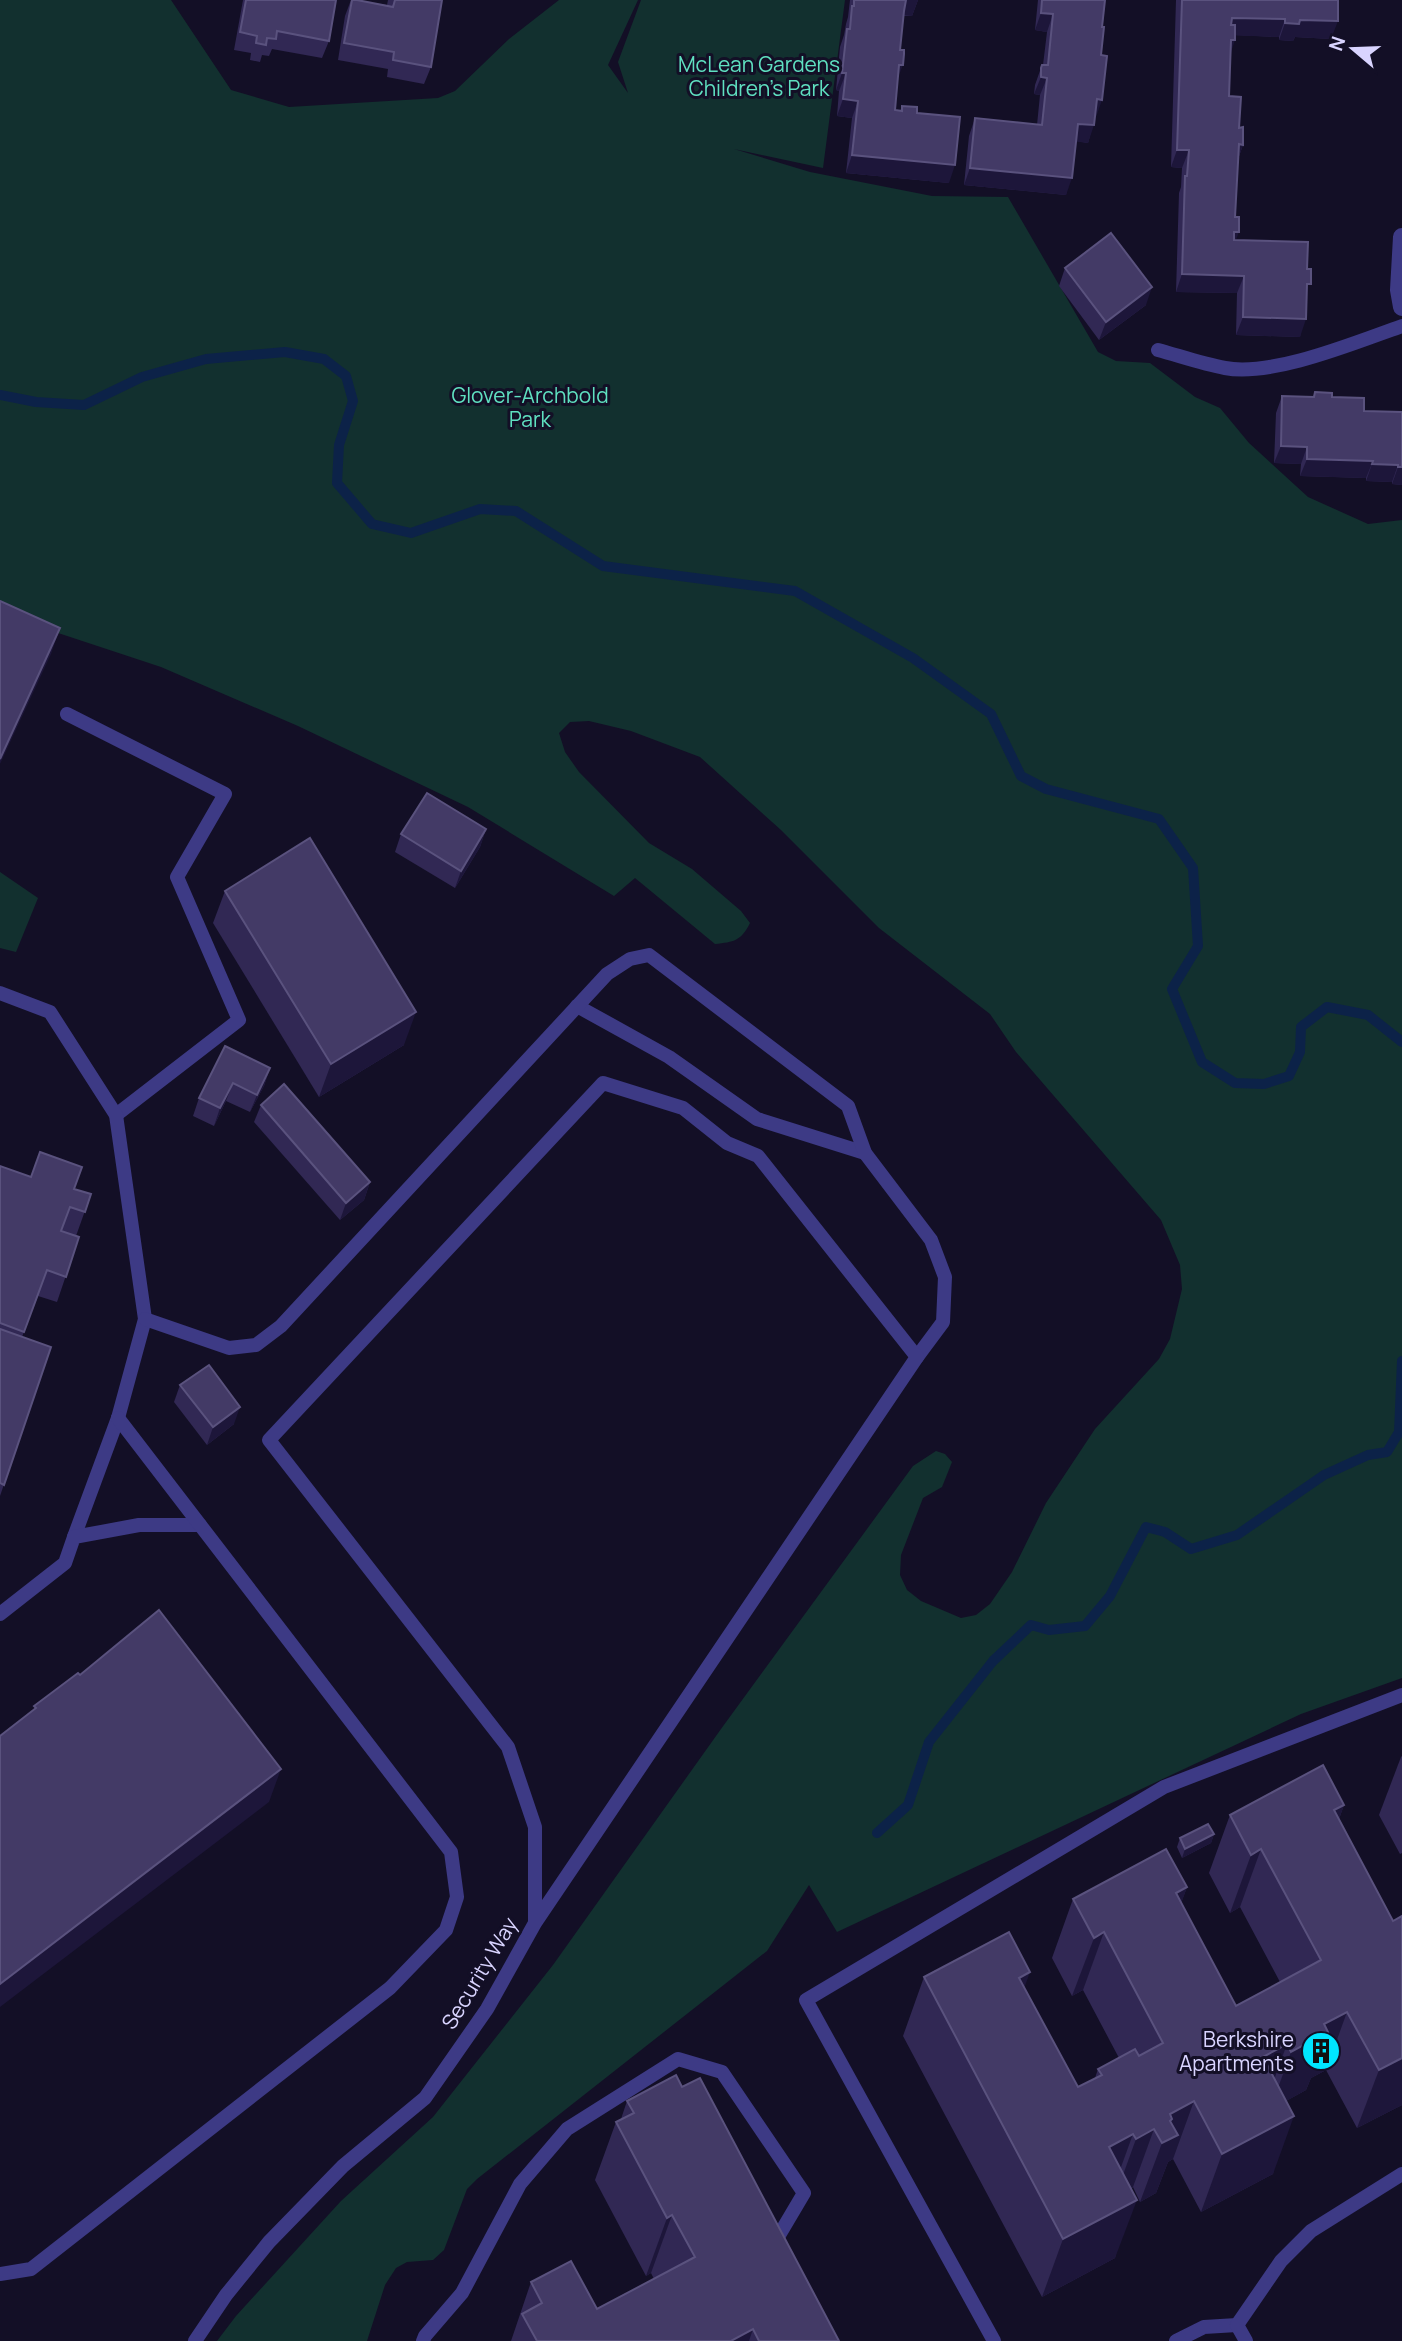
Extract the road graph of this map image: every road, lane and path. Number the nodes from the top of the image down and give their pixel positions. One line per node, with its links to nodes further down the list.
1 (1402, 237): 2 (street)
2 (1402, 307)
3 (1402, 326): 4 (lane)
4 (1158, 349)
5 (67, 714): 8 (lane)
6 (0, 993): 8 (lane)
7 (577, 1006): 9 (lane); 9 (lane); 10 (lane)
8 (116, 1115): 10 (lane)
9 (865, 1153): 11 (lane)
10 (145, 1319): 12 (lane)
11 (917, 1357): 17 (lane); 17 (lane, Security Way)
12 (118, 1418): 13 (lane); 14 (lane)
13 (200, 1525): 14 (lane); 20 (lane)
14 (74, 1537): 15 (lane)
15 (0, 1614)
16 (1402, 1695): 24 (lane)
17 (535, 1923): 22 (lane, Security Way)
18 (1402, 2174): 21 (lane)
19 (781, 2253): 23 (lane)
20 (0, 2274)
21 (1237, 2325): 25 (lane); 26 (lane)
22 (195, 2341)
23 (423, 2341)
24 (994, 2341)
25 (1176, 2341)
26 (1246, 2341)

